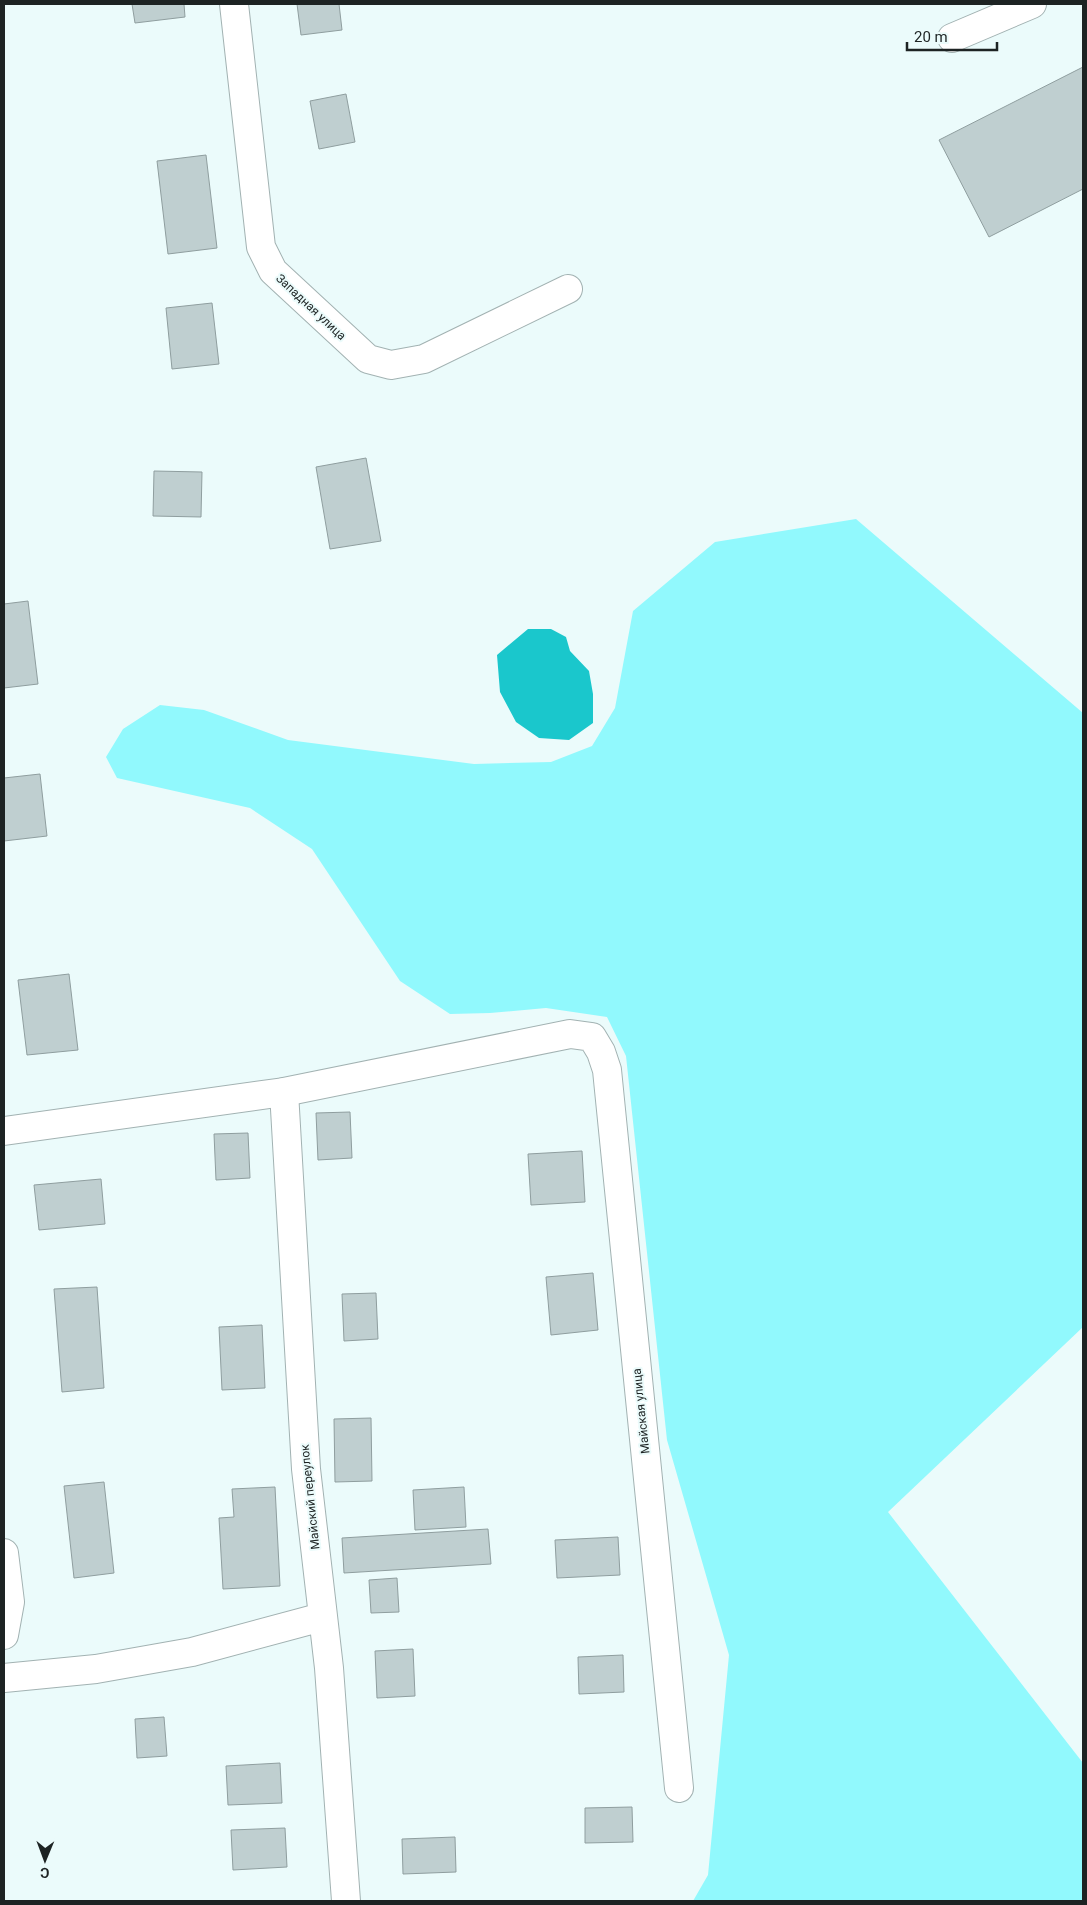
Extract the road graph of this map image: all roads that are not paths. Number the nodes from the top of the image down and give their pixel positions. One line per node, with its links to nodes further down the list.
1 (234, 4): 4 (street, Западная улица)
2 (1032, 4): 3 (street)
3 (952, 38)
4 (568, 289)
5 (284, 1092): 6 (street); 8 (street, Майский переулок); 11 (street, Майская улица)
6 (4, 1131)
7 (4, 1553): 9 (street)
8 (322, 1617): 10 (street); 12 (street, Майский переулок)
9 (4, 1635)
10 (4, 1678)
11 (679, 1788)
12 (346, 1901)

